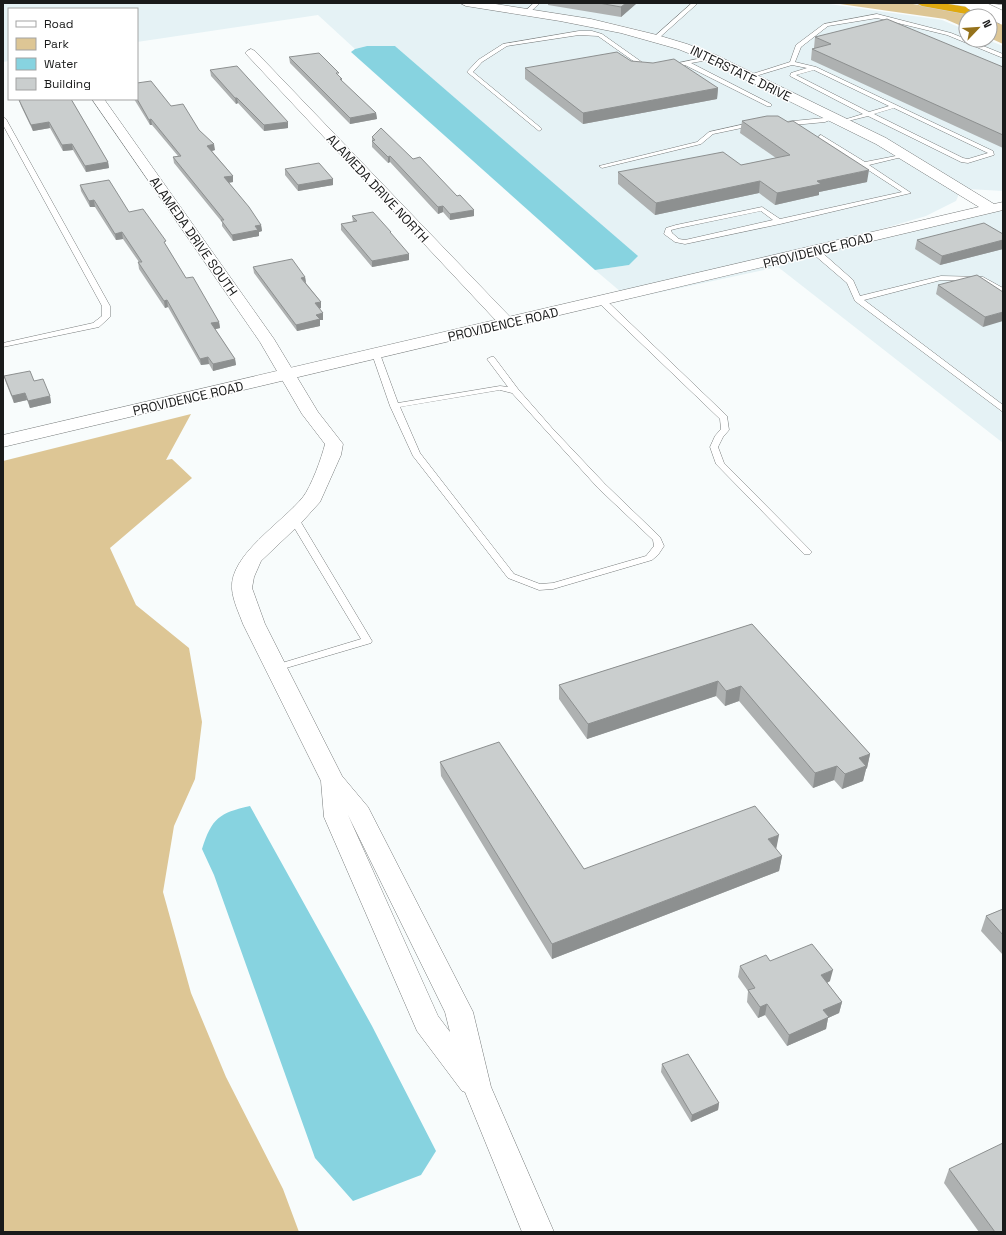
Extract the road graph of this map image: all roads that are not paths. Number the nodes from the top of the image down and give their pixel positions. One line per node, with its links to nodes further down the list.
1 (466, 3): 9 (street, INTERSTATE DRIVE)
2 (537, 3): 9 (lane)
3 (695, 3): 12 (lane)
4 (922, 3): 10 (highway)
5 (960, 3): 8 (highway)
6 (971, 3): 10 (street, bridge)
7 (990, 3): 8 (street)
8 (1003, 9)
9 (527, 12): 11 (street, INTERSTATE DRIVE)
10 (1003, 17)
11 (595, 28): 12 (street, INTERSTATE DRIVE); 16 (lane); 28 (lane)
12 (657, 37): 15 (street, INTERSTATE DRIVE)
13 (251, 53): 42 (street, ALAMEDA DRIVE NORTH)
14 (1003, 56): 17 (lane)
15 (712, 58): 16 (lane); 19 (street, INTERSTATE DRIVE)
16 (686, 63): 21 (lane)
17 (792, 63): 18 (lane); 19 (lane)
18 (814, 68): 22 (lane); 23 (lane)
19 (749, 76): 25 (street, INTERSTATE DRIVE)
20 (99, 100): 46 (street, ALAMEDA DRIVE SOUTH)
21 (769, 105)
22 (895, 106): 23 (lane); 23 (lane)
23 (869, 114): 25 (lane)
24 (3, 119): 43 (lane)
25 (837, 120): 27 (lane); 30 (street, INTERSTATE DRIVE)
26 (764, 124): 32 (lane)
27 (778, 124)
28 (539, 129)
29 (821, 137): 31 (lane)
30 (904, 155): 31 (lane); 33 (street, INTERSTATE DRIVE)
31 (864, 164): 36 (lane)
32 (602, 166)
33 (966, 193): 34 (street); 35 (street, INTERSTATE DRIVE); 37 (street)
34 (1003, 194)
35 (998, 208): 37 (street, PROVIDENCE ROAD)
36 (780, 222): 36 (lane)
37 (873, 236): 38 (street, PROVIDENCE ROAD)
38 (815, 251): 40 (lane); 41 (street, PROVIDENCE ROAD)
39 (1003, 291): 40 (lane)
40 (858, 299): 49 (lane)
41 (602, 301): 42 (street, PROVIDENCE ROAD); 52 (lane)
42 (506, 323): 44 (street, PROVIDENCE ROAD)
43 (3, 345)
44 (376, 354): 46 (street, PROVIDENCE ROAD); 48 (lane)
45 (491, 359): 47 (lane)
46 (286, 374): 50 (street, PROVIDENCE ROAD); 51 (street, ALAMEDA DRIVE SOUTH)
47 (516, 390): 48 (lane); 48 (lane)
48 (394, 406)
49 (1003, 409)
50 (3, 441)
51 (294, 519): 53 (street); 53 (lane)
52 (807, 552)
53 (276, 668): 54 (street)
54 (333, 781): 55 (street); 56 (street)
55 (409, 916): 56 (lane); 57 (street)
56 (383, 924): 57 (street)
57 (476, 1087): 58 (street)
58 (538, 1232)

